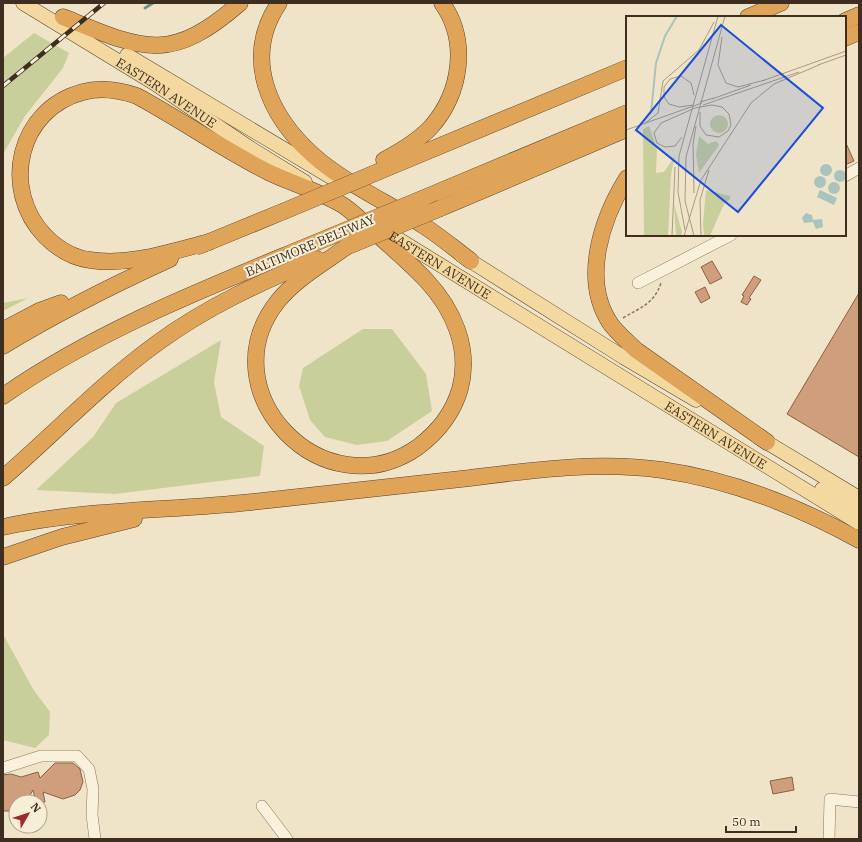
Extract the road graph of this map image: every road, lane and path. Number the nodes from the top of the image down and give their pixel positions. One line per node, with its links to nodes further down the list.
1 (240, 3): 8 (highway)
2 (279, 3): 23 (highway)
3 (442, 3): 16 (highway)
4 (781, 3): 6 (highway)
5 (31, 4): 8 (main road, EASTERN AVENUE); 19 (main road, EASTERN AVENUE)
6 (750, 16)
7 (859, 16): 9 (highway)
8 (63, 17): 23 (main road, EASTERN AVENUE)
9 (846, 21)
10 (859, 32): 11 (highway)
11 (846, 38)
12 (626, 68): 16 (highway)
13 (626, 113): 30 (highway, BALTIMORE BELTWAY, bridge)
14 (626, 129): 22 (highway, bridge)
15 (859, 168): 17 (street)
16 (376, 169): 21 (highway, bridge)
17 (846, 175)
18 (626, 180): 31 (highway)
19 (343, 206): 21 (highway); 22 (highway); 32 (main road, EASTERN AVENUE)
20 (729, 236): 24 (street)
21 (209, 242): 26 (highway)
22 (346, 247): 33 (highway)
23 (471, 261): 31 (main road, EASTERN AVENUE)
24 (665, 269): 25 (street); 27 (path)
25 (638, 283)
26 (117, 284): 28 (highway); 29 (highway)
27 (623, 318)
28 (3, 330)
29 (3, 346)
30 (3, 396)
31 (767, 442): 34 (main road, EASTERN AVENUE)
32 (744, 452): 36 (main road); 37 (main road, EASTERN AVENUE)
33 (3, 478)
34 (859, 498)
35 (248, 502): 38 (highway); 39 (highway); 40 (highway)
36 (859, 512)
37 (859, 523)
38 (3, 527)
39 (859, 540)
40 (3, 557)
41 (3, 768): 44 (street)
42 (859, 802): 46 (street)
43 (262, 806): 45 (street)
44 (95, 839)
45 (287, 839)
46 (829, 839)

